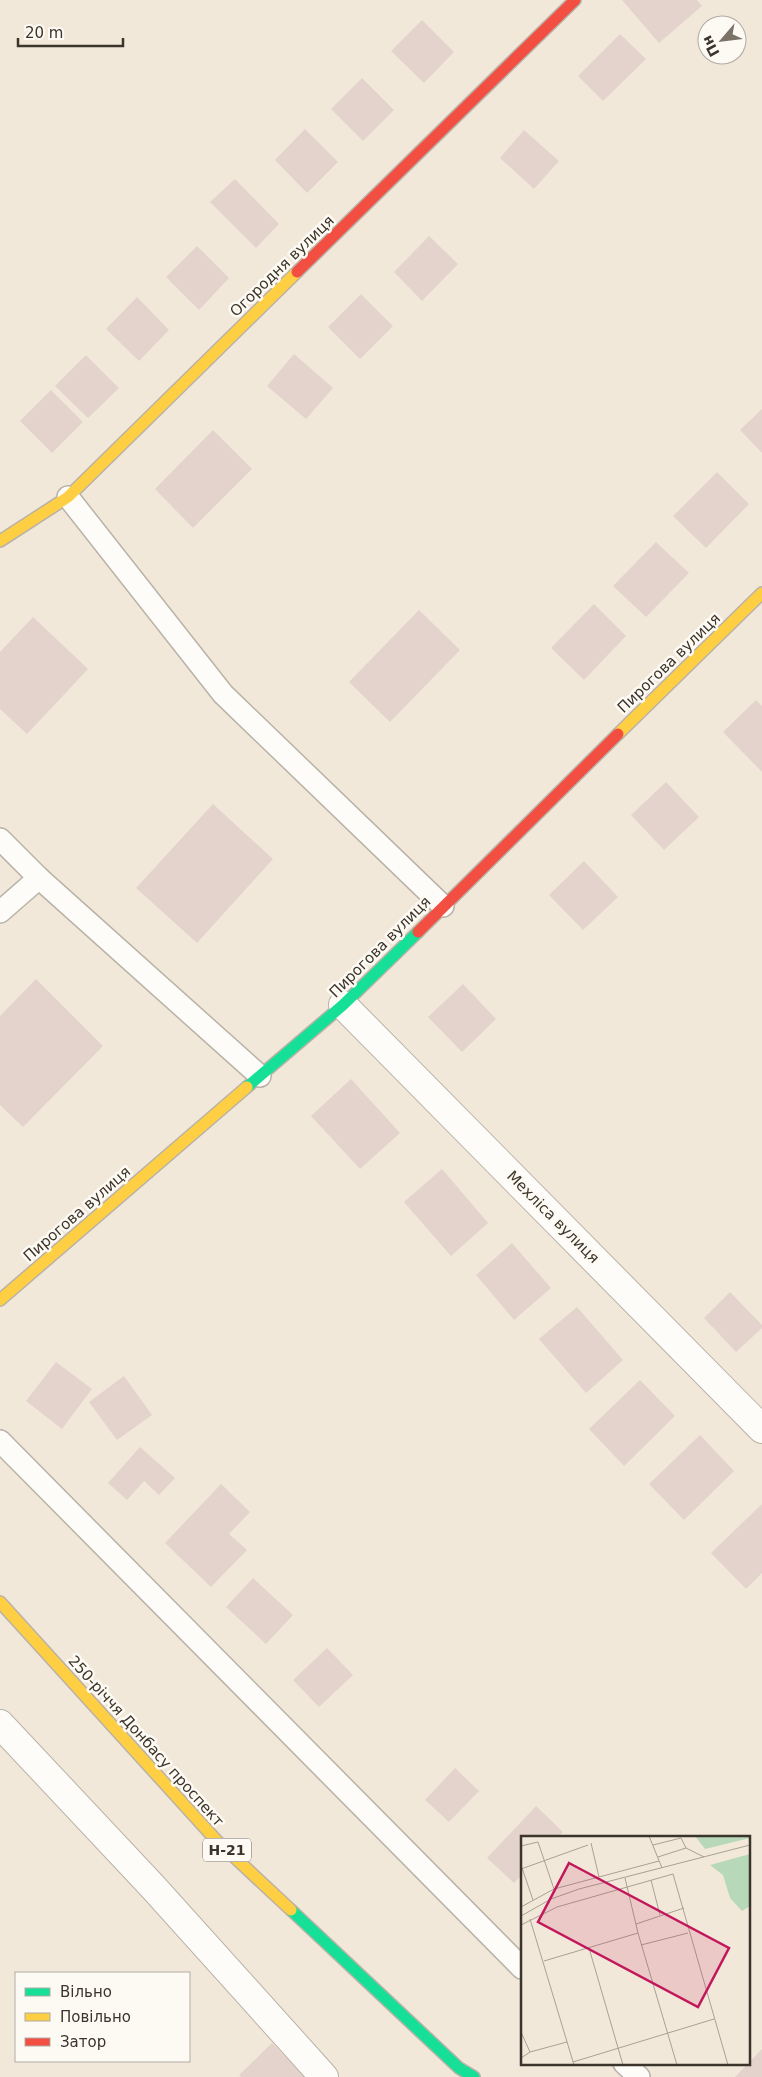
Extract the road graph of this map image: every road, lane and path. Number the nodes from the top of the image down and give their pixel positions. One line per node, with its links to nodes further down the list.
1 (575, 0): 2 (street, Огородня вулиця)
2 (68, 497): 3 (street, Огородня вулиця); 7 (lane)
3 (0, 541)
4 (762, 594): 7 (street, Пирогова вулиця)
5 (0, 839): 6 (lane)
6 (39, 878): 8 (lane); 10 (lane)
7 (443, 906): 9 (street, Пирогова вулиця)
8 (0, 912)
9 (343, 1005): 10 (street, Пирогова вулиця); 12 (street, Мехліса вулиця)
10 (260, 1076): 11 (street, Пирогова вулиця)
11 (0, 1300)
12 (760, 1423)
13 (0, 1441): 16 (lane)
14 (0, 1602): 19 (street, 250-річчя Донбасу проспект / Н-21)
15 (0, 1724): 18 (street)
16 (521, 1967)
17 (625, 2064): 20 (lane)
18 (324, 2077)
19 (474, 2077)
20 (639, 2077)

